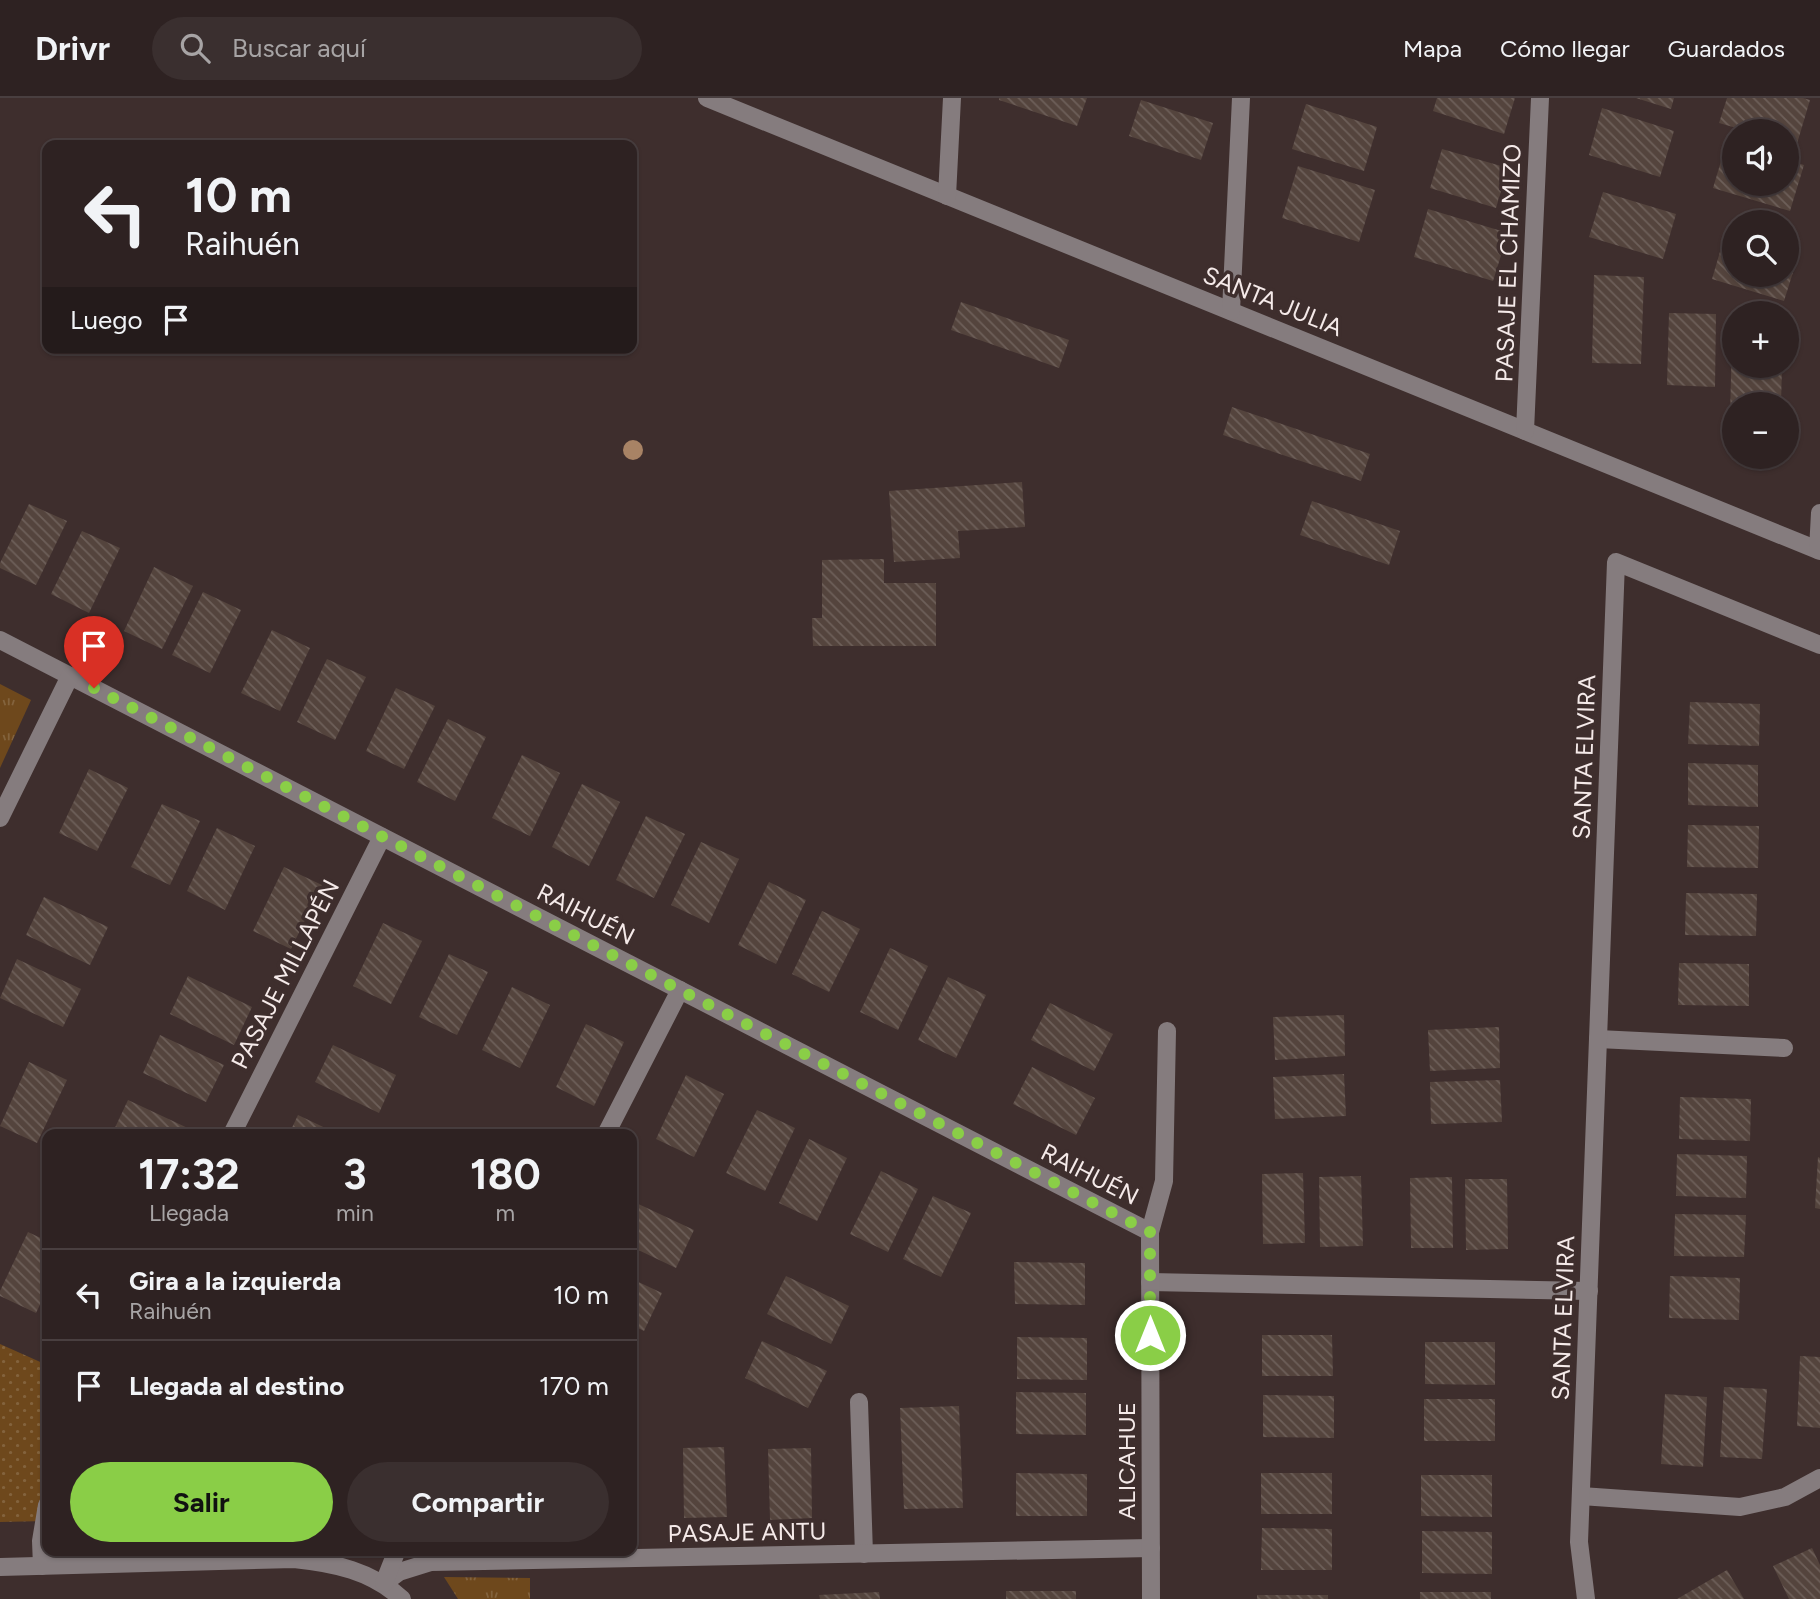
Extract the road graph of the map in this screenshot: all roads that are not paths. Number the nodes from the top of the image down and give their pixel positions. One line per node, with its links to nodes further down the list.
1 (707, 98): 5 (street, SANTA JULIA)
2 (952, 98): 6 (street)
3 (1241, 98): 7 (street)
4 (1540, 98): 8 (street, PASAJE EL CHAMIZO)
5 (729, 103): 6 (street, SANTA JULIA)
6 (947, 196): 7 (street, SANTA JULIA)
7 (1231, 311): 8 (street, SANTA JULIA)
8 (1525, 431): 10 (street, SANTA JULIA)
9 (1820, 513): 10 (street)
10 (1819, 551)
11 (0, 640): 13 (street, RAIHUÉN)
12 (1820, 645): 18 (street, SANTA ELVIRA)
13 (70, 676): 14 (street); 15 (street, RAIHUÉN)
14 (0, 818)
15 (382, 837): 16 (street, RAIHUÉN); 20 (street, PASAJE MILLAPÉN)
16 (680, 990): 21 (street); 22 (street, RAIHUÉN)
17 (1167, 1031): 22 (street, ALICAHUE)
18 (1598, 1039): 19 (street); 24 (street, SANTA ELVIRA)
19 (1784, 1048)
20 (235, 1129)
21 (610, 1129)
22 (1150, 1232): 23 (street, ALICAHUE)
23 (1150, 1282): 24 (street); 29 (street, ALICAHUE)
24 (1589, 1291): 27 (street, SANTA ELVIRA)
25 (859, 1402): 30 (street, PASAJE ANTU)
26 (1820, 1478): 27 (street)
27 (1581, 1496): 37 (street, SANTA ELVIRA)
28 (42, 1535): 32 (street)
29 (1151, 1548): 30 (street, PASAJE ANTU); 36 (street, ALICAHUE)
30 (864, 1554): 34 (street, PASAJE ANTU)
31 (395, 1556): 34 (street)
32 (42, 1566): 33 (street); 34 (street)
33 (0, 1567)
34 (384, 1583): 35 (street)
35 (402, 1599)
36 (1151, 1599)
37 (1586, 1599)

